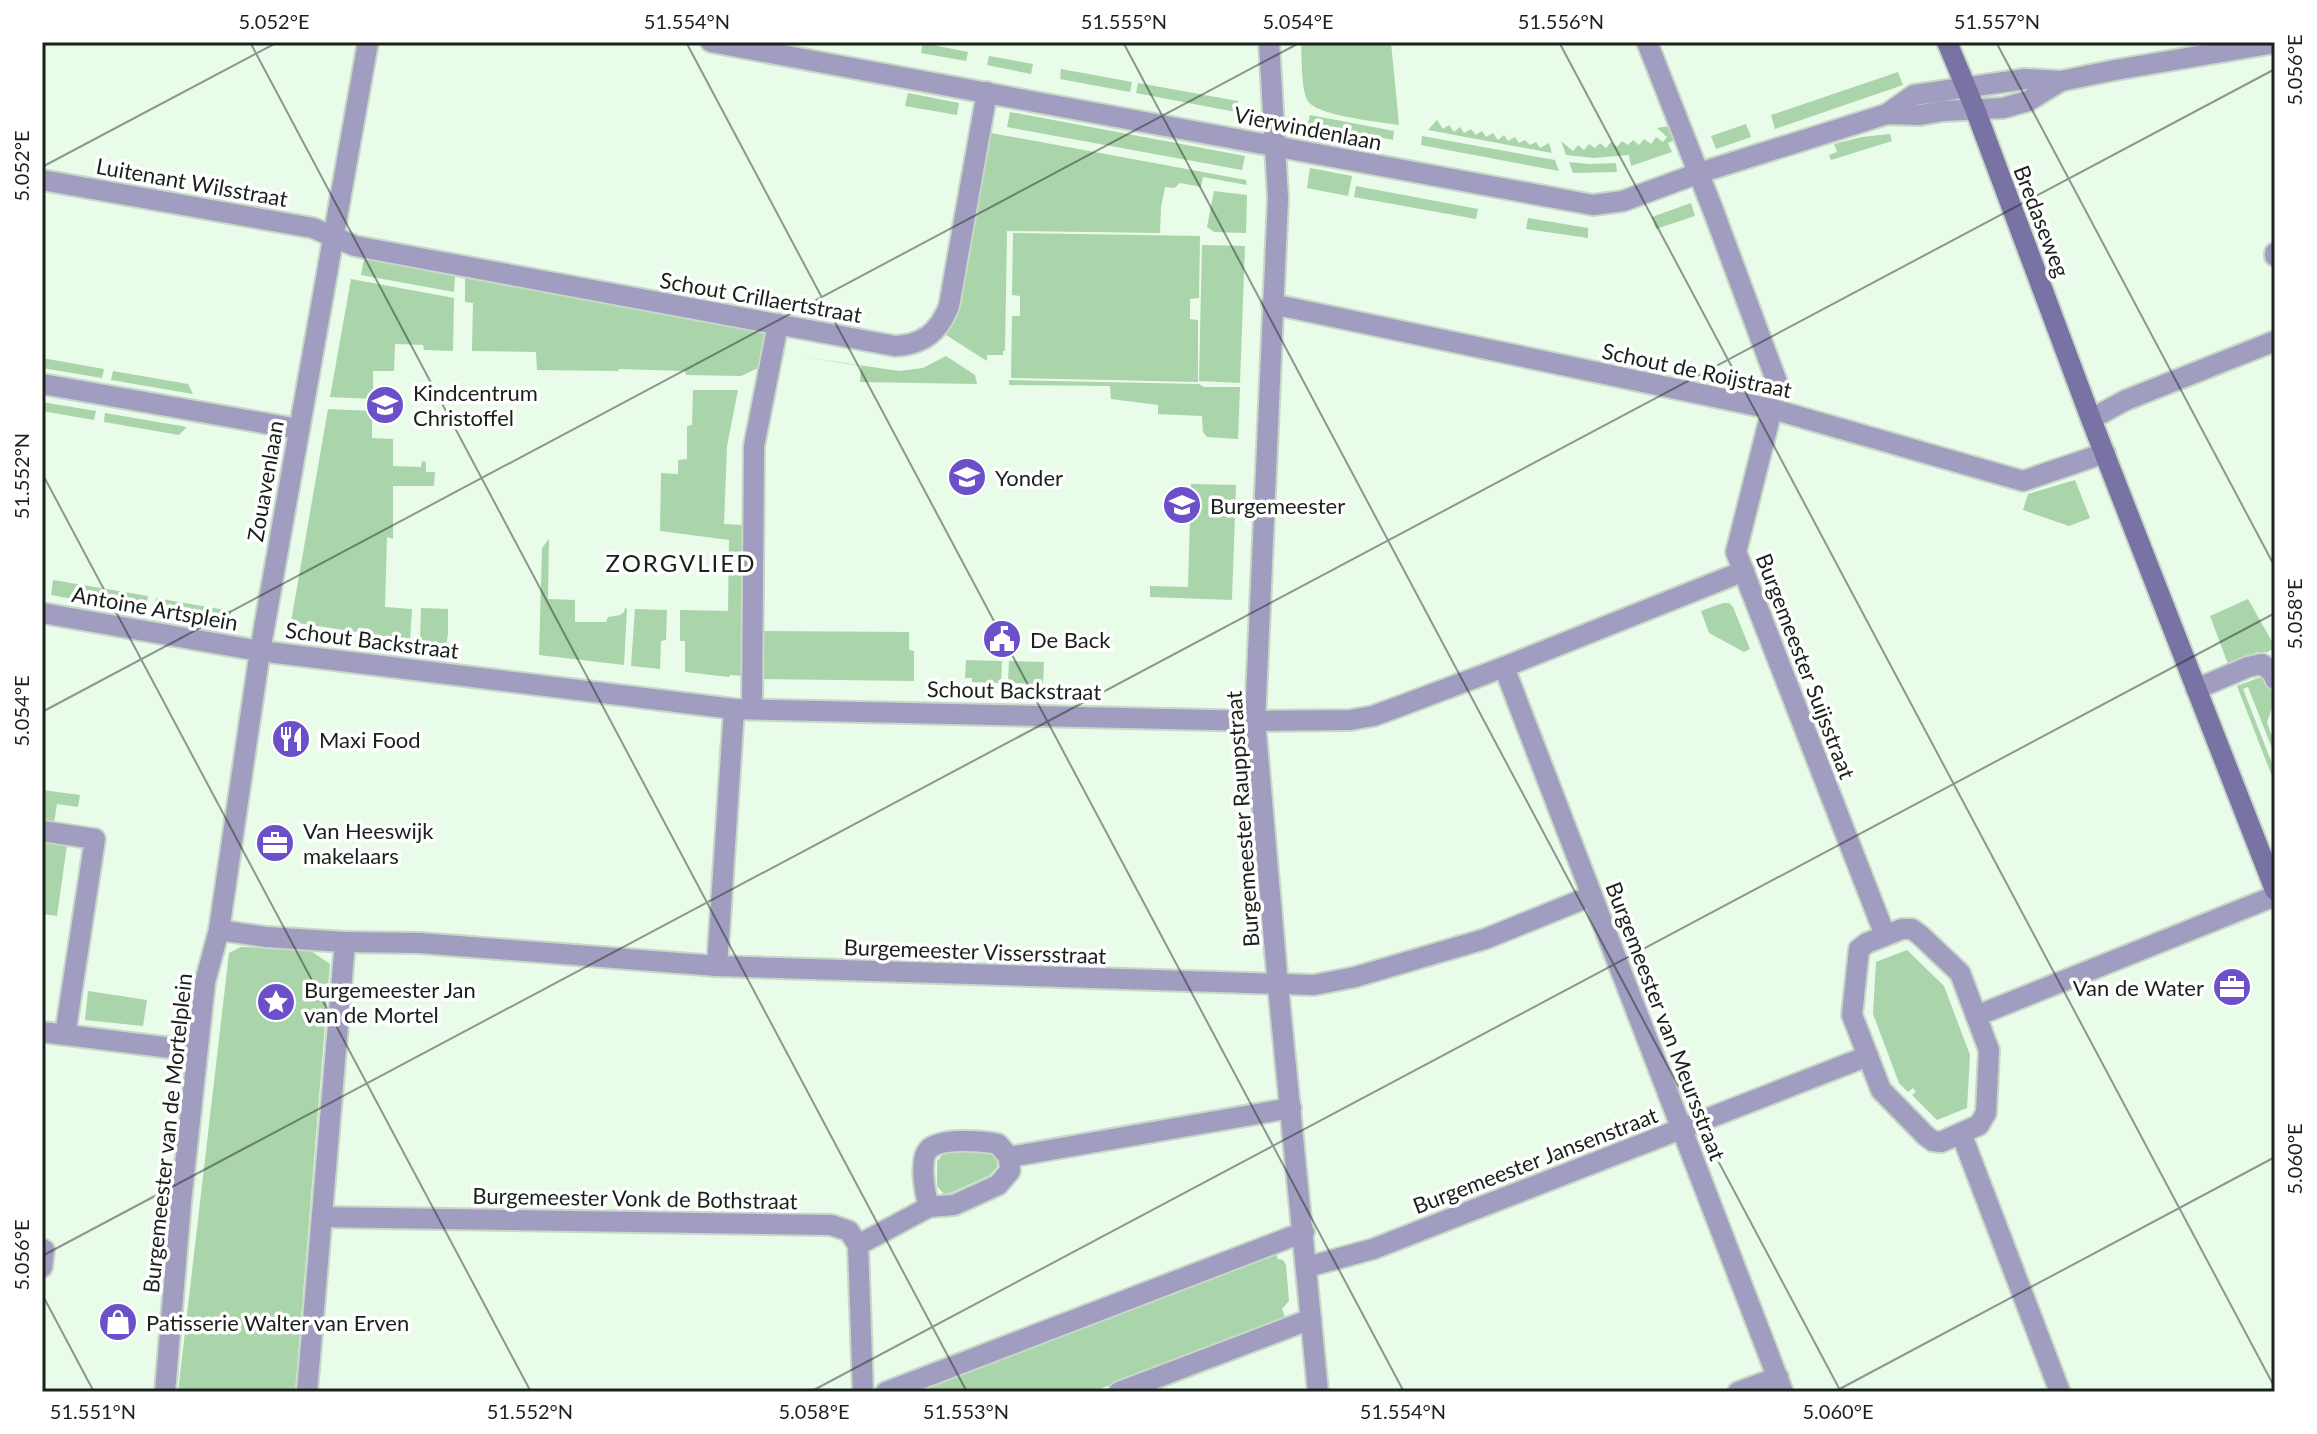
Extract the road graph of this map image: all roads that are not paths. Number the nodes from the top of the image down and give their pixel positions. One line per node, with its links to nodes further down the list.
1 (368, 42): 15 (street, Zouavenlaan)
2 (711, 42): 9 (street, Vierwindenlaan)
3 (1269, 42): 12 (street, Burgemeester Rauppstraat)
4 (1647, 42): 13 (street)
5 (1947, 42): 8 (street, Bredaseweg)
6 (2275, 43): 7 (street)
7 (2061, 81): 8 (street, Vierwindenlaan); 10 (street, Vierwindenlaan)
8 (1965, 88): 10 (street, Bredaseweg); 11 (street, Vierwindenlaan)
9 (987, 92): 12 (street, Vierwindenlaan); 17 (street, Schout Crillaertstraat)
10 (1975, 109): 11 (street, Vierwindenlaan); 22 (street, Bredaseweg)
11 (1887, 114): 13 (street, Vierwindenlaan)
12 (1275, 145): 13 (street, Vierwindenlaan); 16 (street, Burgemeester Rauppstraat)
13 (1699, 173): 20 (street)
14 (42, 180): 15 (street, Luitenant Wilsstraat)
15 (333, 237): 17 (street, Schout Crillaertstraat); 23 (street, Zouavenlaan)
16 (1272, 304): 21 (street, Schout de Roijstraat); 32 (street, Burgemeester Rauppstraat)
17 (778, 324): 31 (street)
18 (2275, 341): 22 (street)
19 (42, 384): 23 (street)
20 (1778, 385)
21 (1772, 409): 24 (street, Schout de Roijstraat); 25 (street, Burgemeester Suijsstraat)
22 (2091, 419): 24 (street, Bredaseweg)
23 (298, 429): 27 (street, Zouavenlaan)
24 (2105, 453): 30 (street, Bredaseweg)
25 (1744, 571): 28 (street, Schout Backstraat); 37 (street, Burgemeester Suijsstraat)
26 (42, 613): 27 (street, Antoine Artsplein)
27 (260, 651): 31 (street, Schout Backstraat); 36 (street, Zouavenlaan)
28 (1504, 667): 32 (street, Schout Backstraat); 35 (street, Burgemeester van Meursstraat)
29 (2275, 679): 30 (street)
30 (2196, 689): 34 (street, Bredaseweg)
31 (743, 709): 32 (street, Schout Backstraat); 39 (street)
32 (1255, 721): 40 (street, Burgemeester Rauppstraat)
33 (42, 831): 43 (street)
34 (2275, 893): 41 (street)
35 (1591, 896): 40 (street, Burgemeester Vissersstraat); 47 (street, Burgemeester van Meursstraat)
36 (219, 930): 38 (street); 44 (street, Burgemeester van de Mortelplein)
37 (1885, 935): 41 (street); 45 (street)
38 (345, 942): 39 (street, Burgemeester Vissersstraat); 51 (street)
39 (717, 966): 40 (street, Burgemeester Vissersstraat)
40 (1278, 986): 46 (street, Burgemeester Rauppstraat)
41 (1976, 1016): 48 (street)
42 (42, 1032): 43 (street)
43 (65, 1035): 44 (street)
44 (196, 1051): 59 (street, Burgemeester van de Mortelplein)
45 (1868, 1056): 47 (street, Burgemeester Jansenstraat); 48 (street)
46 (1291, 1108): 49 (street); 52 (street, Burgemeester Rauppstraat)
47 (1682, 1128): 56 (street, Burgemeester Jansenstraat); 58 (street, Burgemeester van Meursstraat)
48 (1961, 1133): 66 (street)
49 (1009, 1157): 50 (street); 50 (street)
50 (929, 1207): 53 (street)
51 (322, 1217): 53 (street, Burgemeester Vonk de Bothstraat); 60 (street)
52 (1304, 1232): 56 (street, Burgemeester Rauppstraat); 62 (street)
53 (858, 1245): 61 (street)
54 (42, 1249): 55 (street)
55 (42, 1267)
56 (1307, 1267): 57 (street, Burgemeester Rauppstraat)
57 (1311, 1319): 63 (street); 64 (street, Burgemeester Rauppstraat)
58 (1781, 1385): 65 (street)
59 (165, 1392)
60 (307, 1392)
61 (863, 1392)
62 (886, 1392)
63 (1119, 1392)
64 (1318, 1392)
65 (1738, 1392)
66 (2060, 1392)

